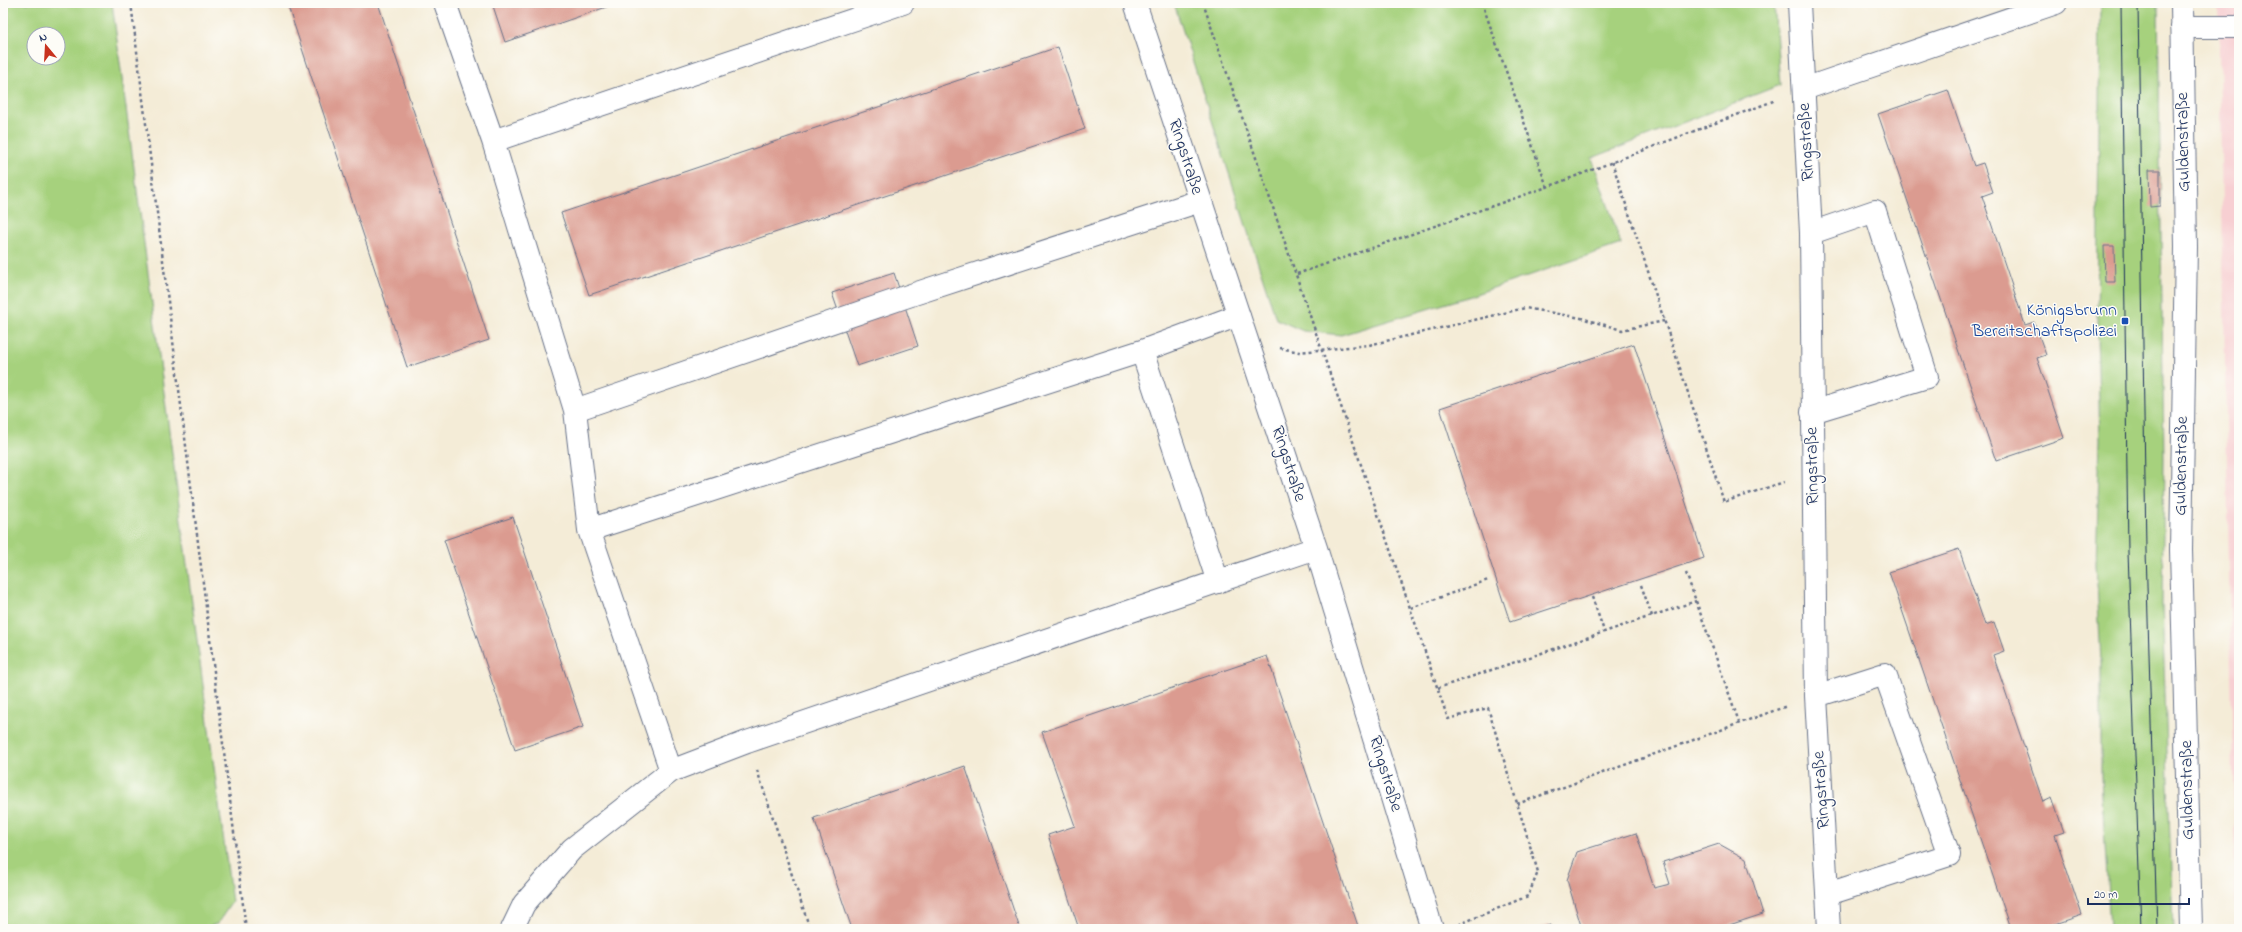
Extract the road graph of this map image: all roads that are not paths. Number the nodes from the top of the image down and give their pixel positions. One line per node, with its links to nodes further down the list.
1 (445, 3): 10 (street)
2 (903, 3): 10 (street)
3 (1135, 3): 11 (street, Ringstraße)
4 (1799, 3): 9 (street, Ringstraße)
5 (2056, 3): 9 (street)
6 (2182, 3): 7 (street, Guldenstraße)
7 (2182, 27): 8 (street); 26 (street, Guldenstraße)
8 (2239, 27)
9 (1804, 89): 12 (street, Ringstraße)
10 (493, 141): 15 (street)
11 (1200, 201): 13 (street, Ringstraße); 15 (street)
12 (1811, 233): 16 (street, Ringstraße); 16 (street)
13 (1239, 315): 14 (street); 18 (street, Ringstraße)
14 (1142, 351): 17 (street); 19 (street)
15 (575, 410): 17 (street)
16 (1812, 412): 20 (street, Ringstraße)
17 (589, 530): 21 (street)
18 (1316, 548): 19 (street); 24 (street, Ringstraße)
19 (1218, 582): 21 (street)
20 (1816, 696): 22 (street, Ringstraße); 22 (street)
21 (671, 770): 23 (street)
22 (1828, 894): 25 (street, Ringstraße)
23 (512, 929)
24 (1432, 929)
25 (1829, 929)
26 (2191, 929)

